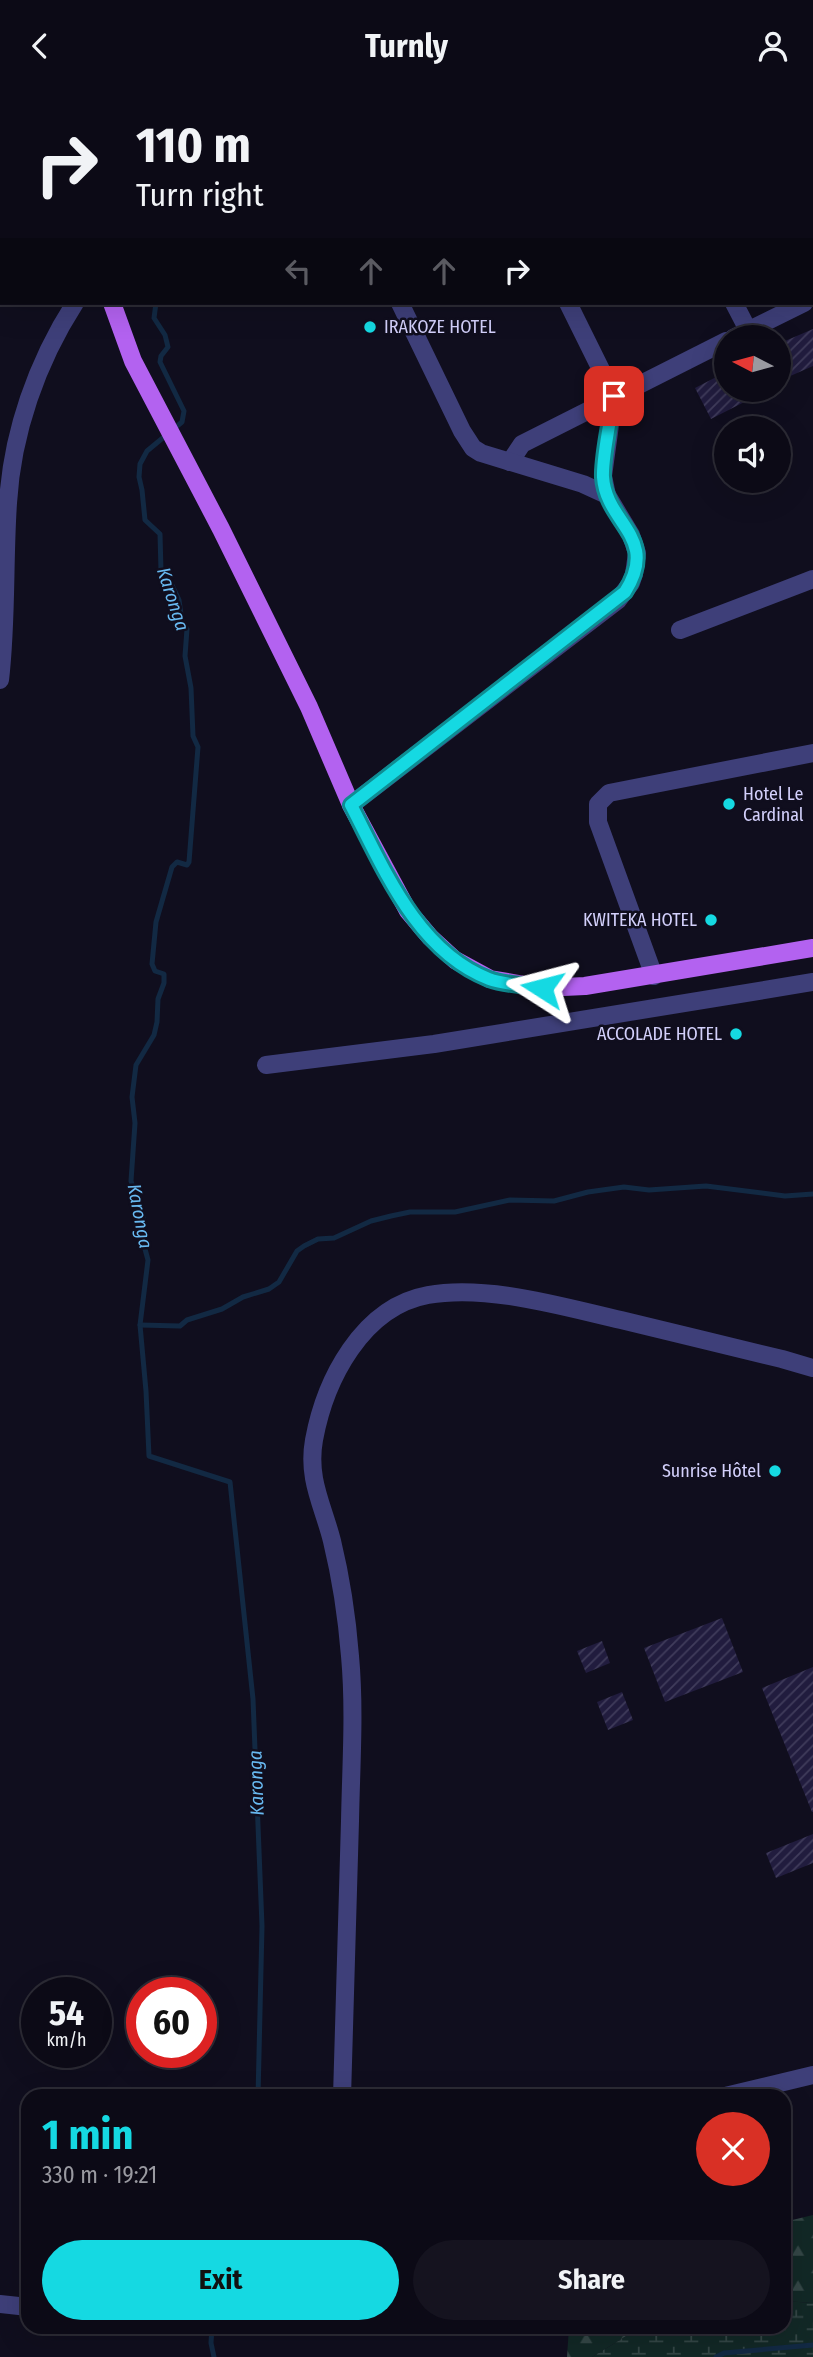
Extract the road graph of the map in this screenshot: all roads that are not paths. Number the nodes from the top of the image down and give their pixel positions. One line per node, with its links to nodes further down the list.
1 (74, 305): 15 (street)
2 (113, 305): 18 (main road)
3 (401, 305): 11 (street)
4 (569, 305): 10 (street)
5 (734, 305): 7 (street)
6 (800, 305): 8 (street)
7 (739, 325)
8 (759, 325)
9 (714, 347): 10 (street)
10 (614, 396): 11 (street); 12 (street)
11 (510, 462): 12 (street)
12 (607, 495): 18 (street)
13 (813, 579): 14 (street)
14 (680, 630)
15 (1, 633): 16 (street)
16 (0, 680)
17 (813, 753): 20 (street)
18 (351, 805): 20 (main road)
19 (813, 948): 20 (main road)
20 (654, 976)
21 (813, 982): 22 (street)
22 (266, 1065)
23 (813, 1368): 25 (street)
24 (813, 2075): 26 (street)
25 (342, 2089)
26 (755, 2089)
27 (0, 2304): 28 (street)
28 (21, 2306)

